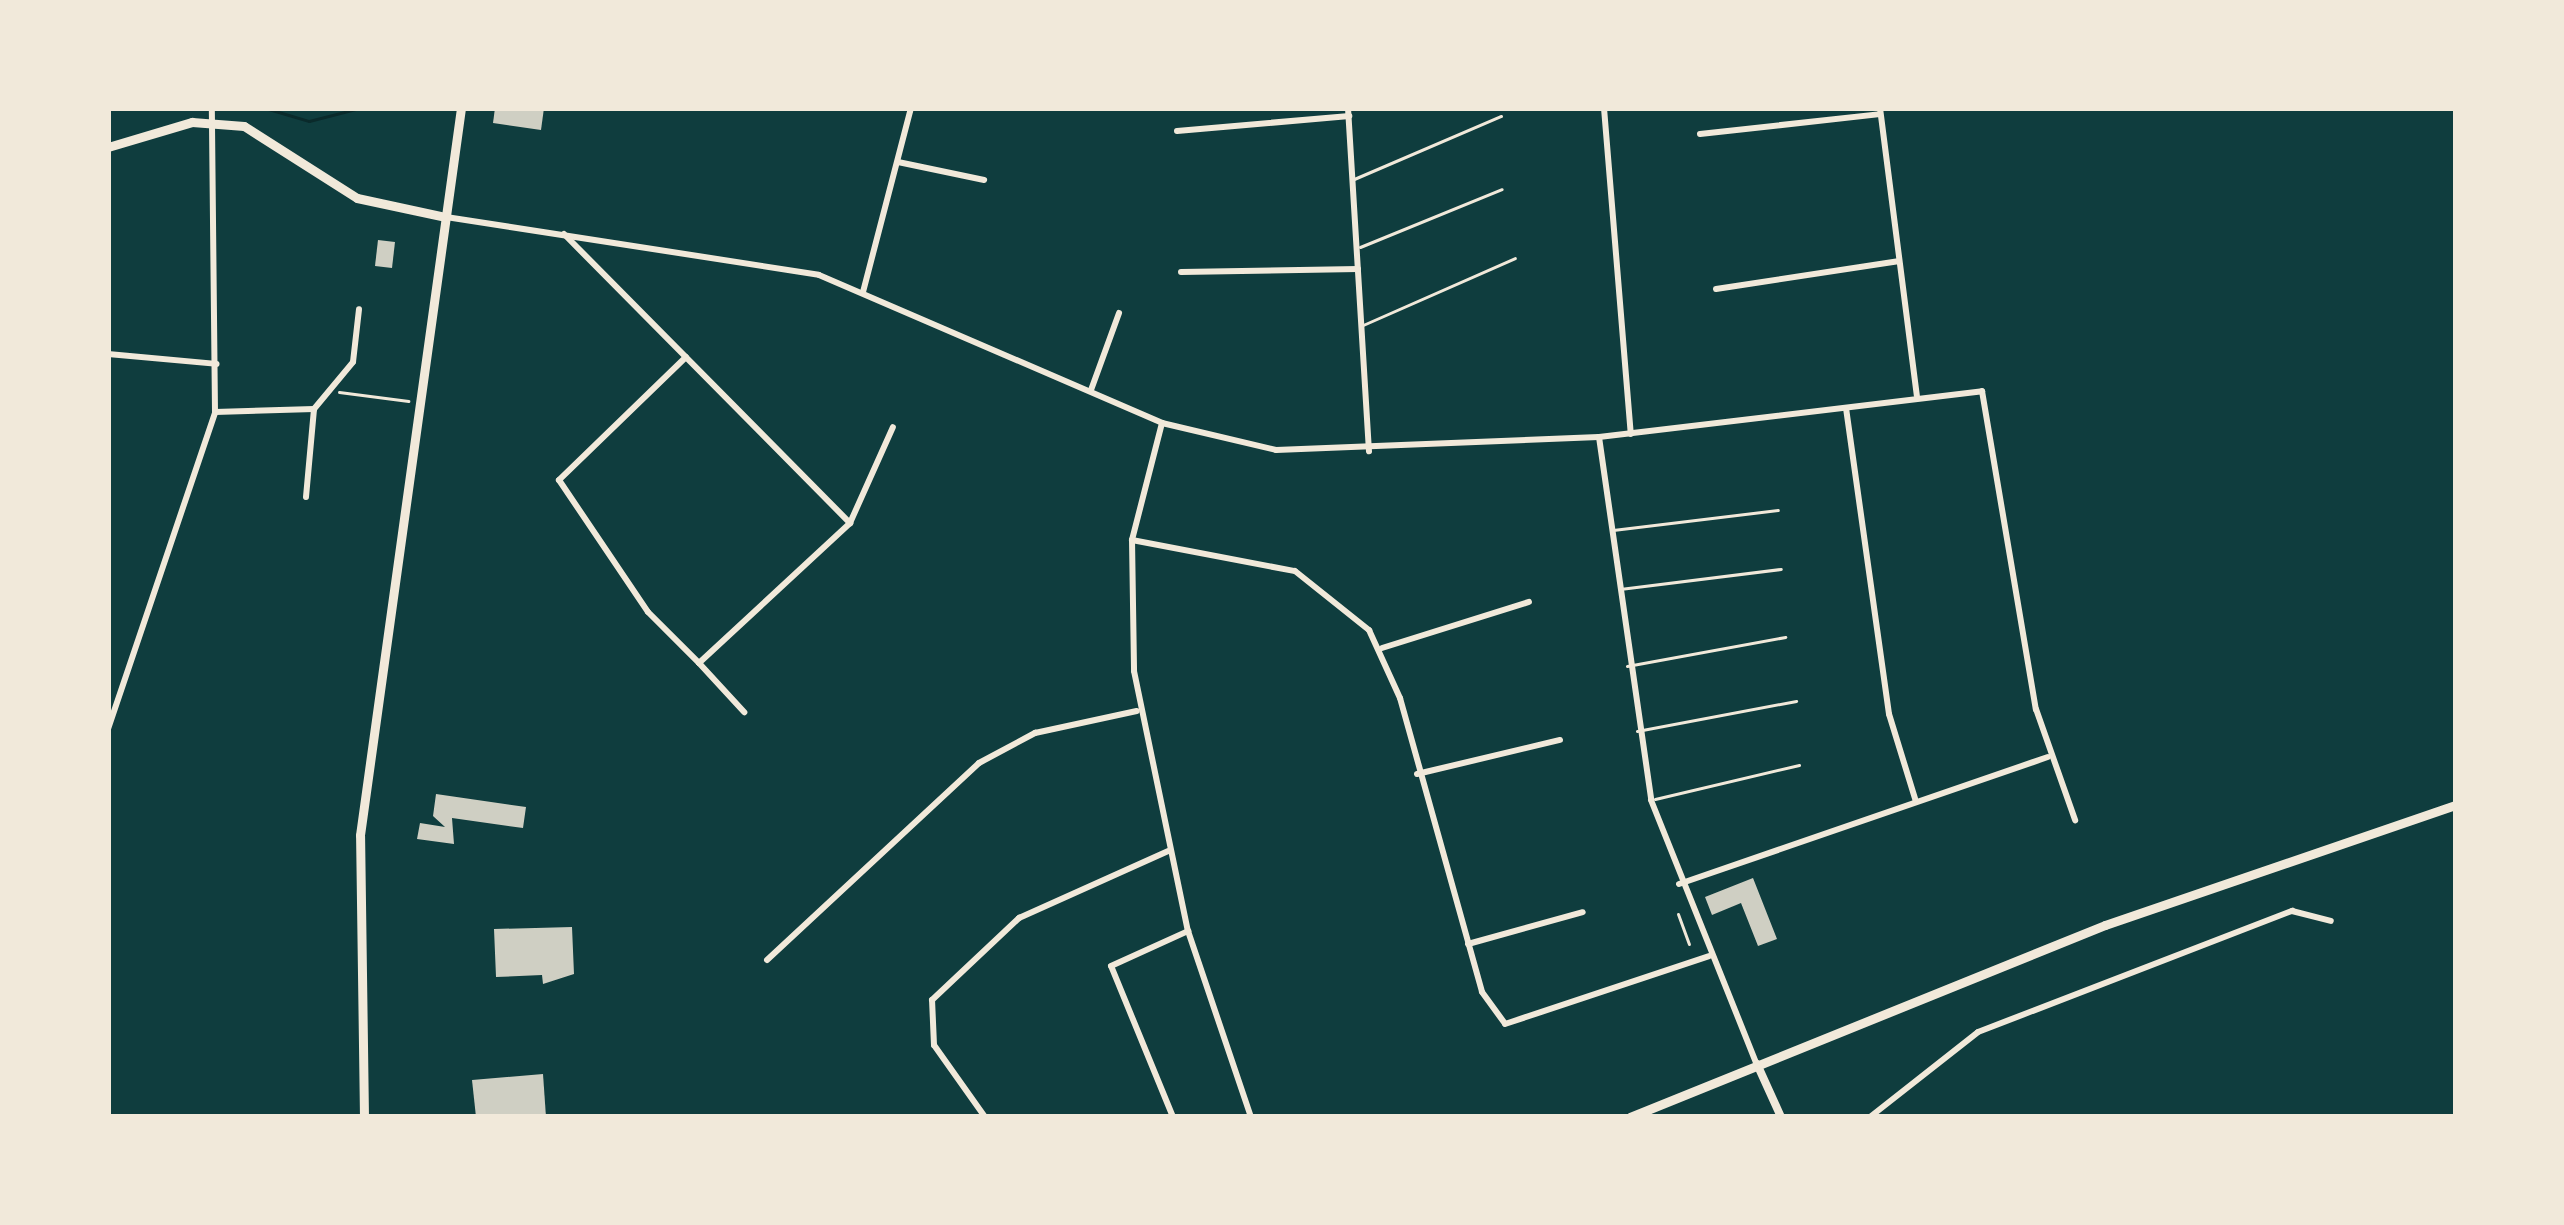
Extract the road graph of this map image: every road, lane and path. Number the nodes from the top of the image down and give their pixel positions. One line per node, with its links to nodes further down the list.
1 (212, 108): 8 (street)
2 (461, 108): 16 (main road)
3 (911, 108): 12 (street)
4 (1604, 108): 40 (street)
5 (1880, 111): 10 (street); 20 (street)
6 (1348, 112): 9 (street); 14 (street)
7 (1502, 116): 14 (lane)
8 (211, 121): 11 (main road); 16 (main road); 30 (street)
9 (1177, 130)
10 (1700, 134)
11 (108, 147)
12 (898, 162): 13 (street); 24 (street)
13 (984, 179)
14 (1352, 180): 18 (street)
15 (1502, 189): 18 (lane)
16 (446, 217): 17 (street); 80 (main road)
17 (561, 231): 24 (street); 29 (street)
18 (1358, 248): 21 (street)
19 (1515, 258): 27 (lane)
20 (1898, 261): 23 (street); 33 (street)
21 (1358, 269): 22 (street); 27 (street)
22 (1181, 272)
23 (1716, 289)
24 (863, 292): 31 (street)
25 (359, 309): 32 (street)
26 (1119, 313): 31 (street)
27 (1361, 326): 42 (street)
28 (108, 354): 30 (street)
29 (686, 357): 45 (street); 53 (street)
30 (217, 364): 37 (street)
31 (1091, 390): 38 (street)
32 (331, 391): 34 (path); 36 (street)
33 (1917, 397): 35 (street); 61 (street)
34 (407, 401)
35 (1846, 408): 40 (street); 65 (street)
36 (314, 409): 37 (street); 43 (street)
37 (214, 412): 58 (street)
38 (1162, 423): 42 (street); 47 (street)
39 (893, 427): 45 (street)
40 (1631, 434): 41 (street)
41 (1600, 437): 42 (street); 46 (street)
42 (1370, 451)
43 (306, 496)
44 (1778, 510): 46 (lane)
45 (850, 523): 53 (street)
46 (1611, 530): 49 (street)
47 (1132, 540): 52 (street); 56 (street)
48 (1780, 569): 49 (lane)
49 (1618, 590): 54 (street)
50 (1529, 602): 52 (street)
51 (1785, 638): 54 (lane)
52 (1382, 648): 63 (street)
53 (699, 663): 57 (street)
54 (1627, 666): 59 (street)
55 (1796, 701): 59 (lane)
56 (1139, 710): 68 (street); 77 (street)
57 (744, 712)
58 (108, 729)
59 (1637, 731): 64 (street)
60 (1560, 740): 63 (street)
61 (2048, 757): 65 (street); 67 (street)
62 (1799, 765): 64 (lane)
63 (1417, 774): 74 (street)
64 (1652, 800): 69 (street)
65 (1916, 802): 69 (street)
66 (2456, 805): 78 (main road)
67 (2075, 820)
68 (1168, 850): 73 (street); 81 (street)
69 (1679, 884): 76 (street)
70 (1583, 912): 74 (street)
71 (1678, 914): 75 (path)
72 (2331, 921): 85 (street)
73 (1189, 931): 79 (street); 82 (street)
74 (1468, 944): 76 (street)
75 (1689, 944)
76 (1708, 956): 78 (street)
77 (767, 960)
78 (1756, 1063): 83 (main road); 84 (street)
79 (1247, 1116)
80 (364, 1117)
81 (985, 1117)
82 (1172, 1117)
83 (1630, 1117)
84 (1781, 1117)
85 (1870, 1117)

